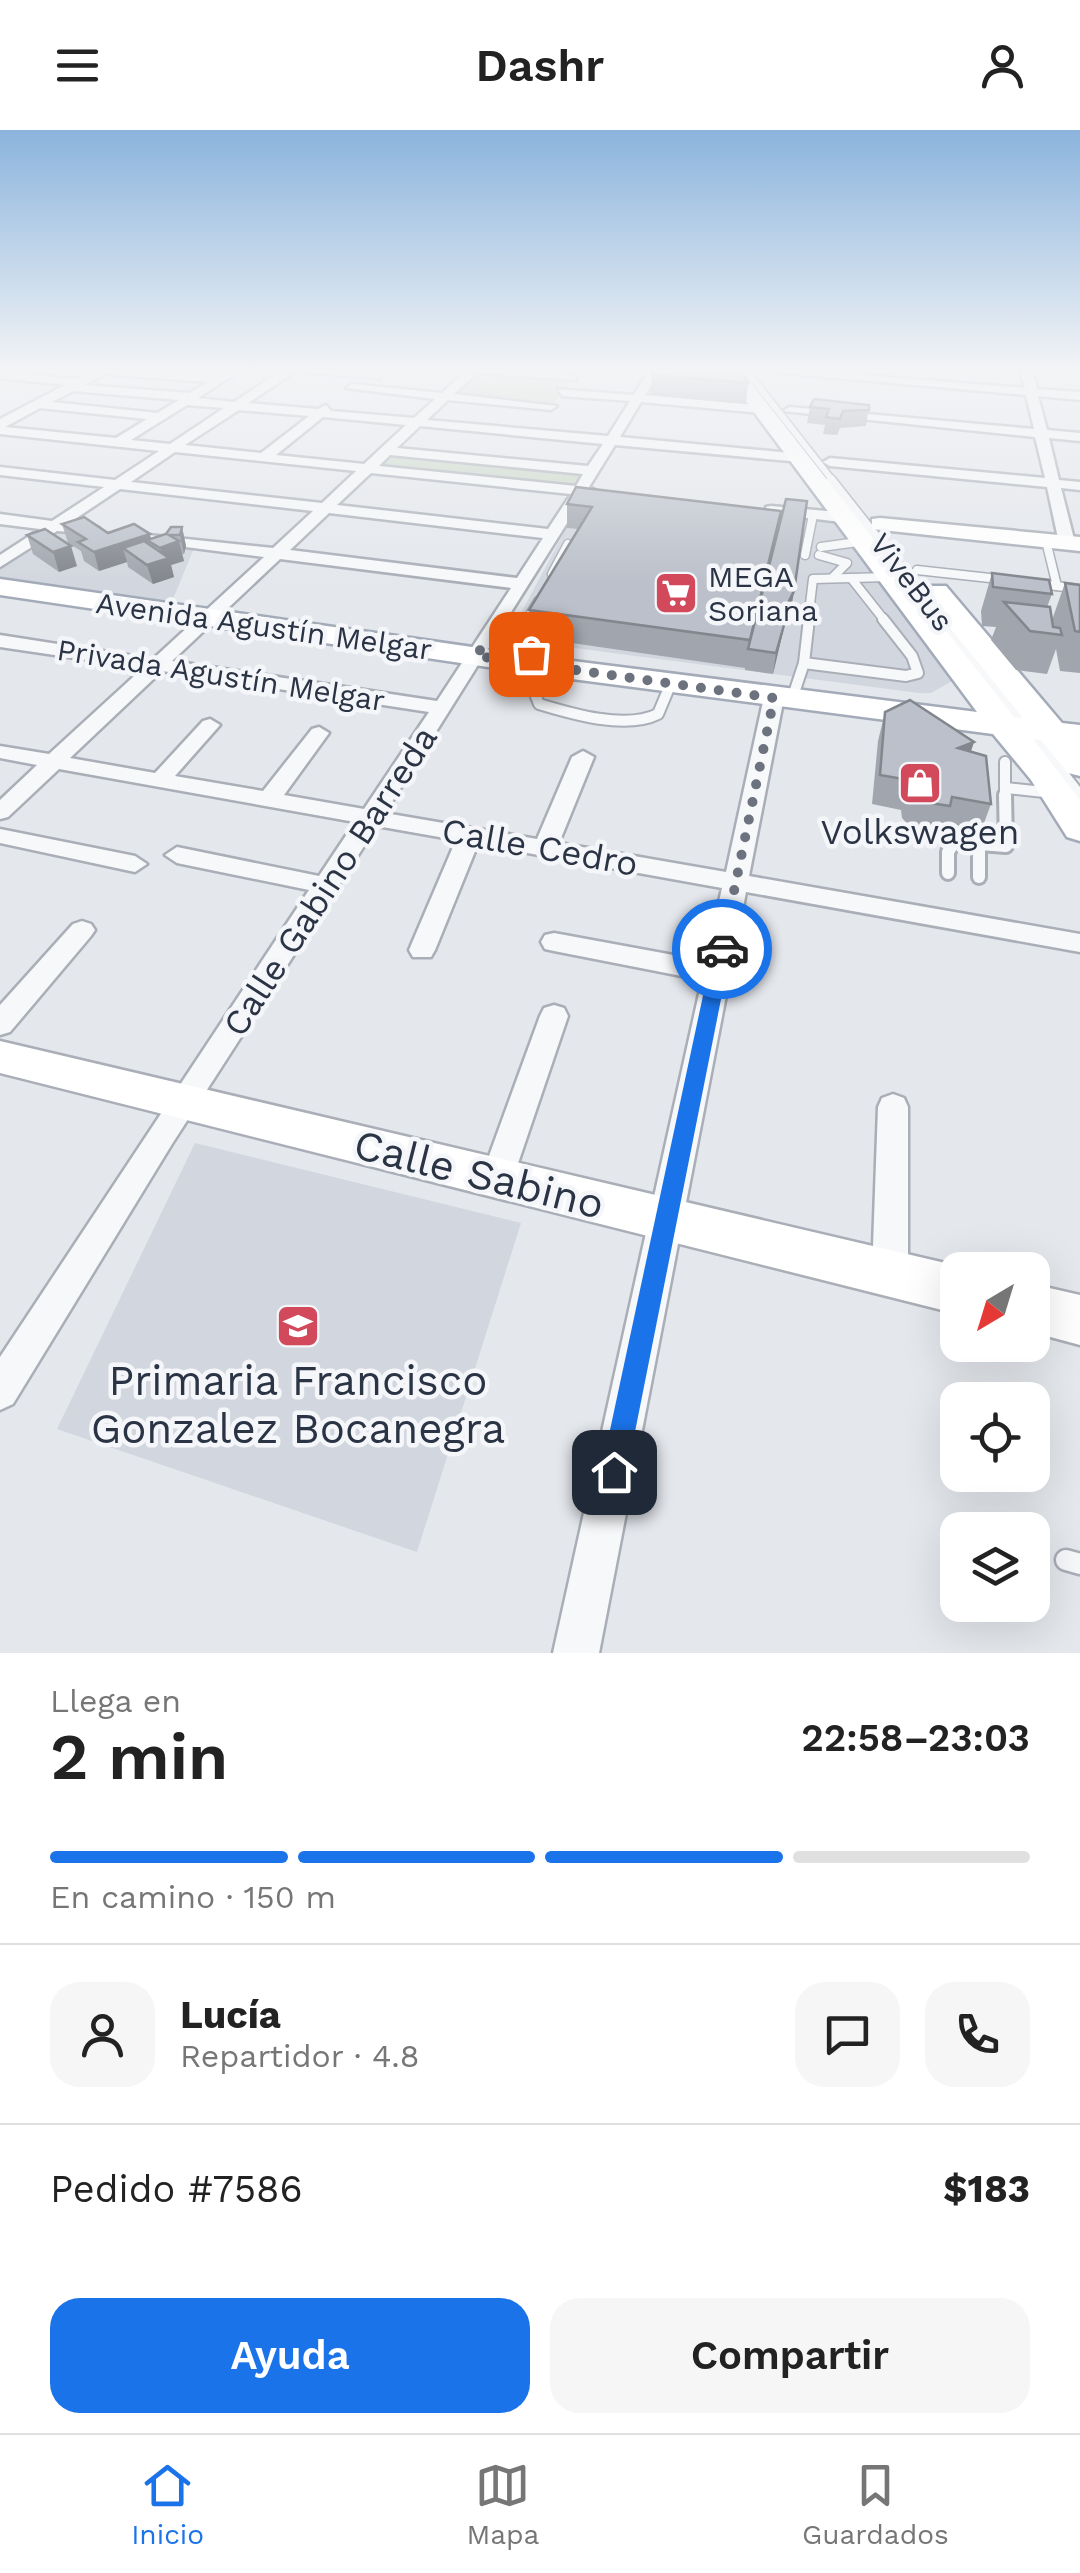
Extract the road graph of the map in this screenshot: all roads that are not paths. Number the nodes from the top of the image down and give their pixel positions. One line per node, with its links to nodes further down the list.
1 (103, 440): 12 (street)
2 (121, 440): 12 (street)
3 (183, 440): 13 (street)
4 (285, 440): 15 (street)
5 (399, 440): 14 (street)
6 (524, 440): 17 (street)
7 (613, 440): 16 (street); 21 (street, Calle Gabino Barreda)
8 (792, 440): 16 (main road)
9 (801, 440): 63 (lane, ViveBus)
10 (807, 440): 18 (main road)
11 (1043, 440): 23 (street)
12 (118, 442): 13 (street)
13 (171, 448): 15 (street); 24 (street)
14 (388, 451): 17 (street); 19 (street)
15 (262, 458): 19 (street)
16 (801, 458): 31 (main road)
17 (506, 462): 21 (street); 22 (street)
18 (830, 462): 23 (street); 34 (main road)
19 (368, 470): 22 (street); 28 (street)
20 (0, 471): 24 (street)
21 (593, 471): 26 (street, Calle Gabino Barreda)
22 (491, 482): 26 (street)
23 (1053, 483): 25 (street); 38 (street)
24 (118, 484): 28 (street); 33 (street)
25 (1080, 486)
26 (582, 491): 27 (street); 36 (street, Calle Gabino Barreda)
27 (601, 493)
28 (326, 508): 36 (street); 40 (street)
29 (755, 509): 30 (street)
30 (813, 515): 31 (street); 41 (lane)
31 (849, 518): 34 (main road)
32 (0, 520): 33 (street)
33 (55, 527): 35 (street); 42 (street)
34 (872, 532): 38 (street); 43 (main road); 44 (lane)
35 (108, 533)
36 (553, 534): 47 (street, Calle Gabino Barreda)
37 (143, 537): 40 (street)
38 (1064, 543): 48 (lane)
39 (568, 544): 53 (lane)
40 (277, 553): 47 (street); 51 (street)
41 (805, 555)
42 (0, 562)
43 (905, 573): 46 (lane); 48 (lane); 56 (main road); 63 (main road)
44 (833, 577): 46 (lane); 58 (lane)
45 (0, 578): 51 (main road, Avenida Agustín Melgar)
46 (852, 578): 58 (lane)
47 (522, 584): 53 (street, Calle Gabino Barreda)
48 (1057, 586): 50 (lane)
49 (0, 587): 51 (main road, Avenida Agustín Melgar)
50 (1080, 589)
51 (213, 615): 53 (main road, Avenida Agustín Melgar); 55 (street)
52 (0, 641): 55 (street, Privada Agustín Melgar)
53 (490, 651): 54 (main road, Avenida Agustín Melgar); 60 (street, Calle Gabino Barreda)
54 (550, 662): 57 (main road, Avenida Agustín Melgar); 57 (lane); 58 (main road, Avenida Agustín Melgar)
55 (157, 665): 60 (street, Privada Agustín Melgar); 66 (street)
56 (967, 676): 59 (main road); 63 (main road)
57 (671, 684): 58 (main road, Avenida Agustín Melgar)
58 (791, 684): 59 (main road, Avenida Agustín Melgar); 63 (main road, Avenida Agustín Melgar); 81 (street)
59 (901, 704): 63 (main road, Avenida Agustín Melgar)
60 (442, 708): 71 (street, Calle Gabino Barreda)
61 (210, 725): 67 (street)
62 (319, 733): 69 (street)
63 (1036, 733): 68 (main road); 68 (main road); 68 (lane); 75 (lane)
64 (0, 752): 66 (street, Calle Cedro)
65 (583, 757): 76 (street)
66 (54, 762): 67 (street, Calle Cedro); 70 (street)
67 (160, 780): 69 (street, Calle Cedro)
68 (1066, 782): 72 (main road)
69 (269, 799): 71 (street, Calle Cedro)
70 (0, 812)
71 (372, 818): 73 (street, Calle Cedro); 82 (street, Calle Gabino Barreda)
72 (1080, 828)
73 (470, 835): 76 (street, Calle Cedro); 86 (street)
74 (0, 836): 78 (street)
75 (979, 845): 79 (lane); 80 (lane)
76 (545, 848): 81 (street, Calle Cedro)
77 (176, 855): 82 (street)
78 (134, 864)
79 (948, 873)
80 (979, 877)
81 (736, 882): 85 (street, Calle Cedro); 87 (street)
82 (329, 886): 91 (street, Calle Gabino Barreda)
83 (82, 930): 89 (street)
84 (554, 942): 87 (street)
85 (1080, 943)
86 (422, 950)
87 (717, 973): 94 (street)
88 (554, 1016): 93 (street)
89 (0, 1024)
90 (0, 1057): 91 (street, Calle Sabino)
91 (185, 1103): 93 (street, Calle Sabino); 99 (street, Calle Gabino Barreda)
92 (893, 1107): 95 (street)
93 (497, 1178): 94 (street, Calle Sabino)
94 (666, 1219): 95 (street, Calle Sabino); 100 (street)
95 (890, 1274): 96 (street, Calle Sabino)
96 (940, 1286)
97 (1050, 1312): 98 (street)
98 (1080, 1320)
99 (0, 1390)
100 (576, 1653)

